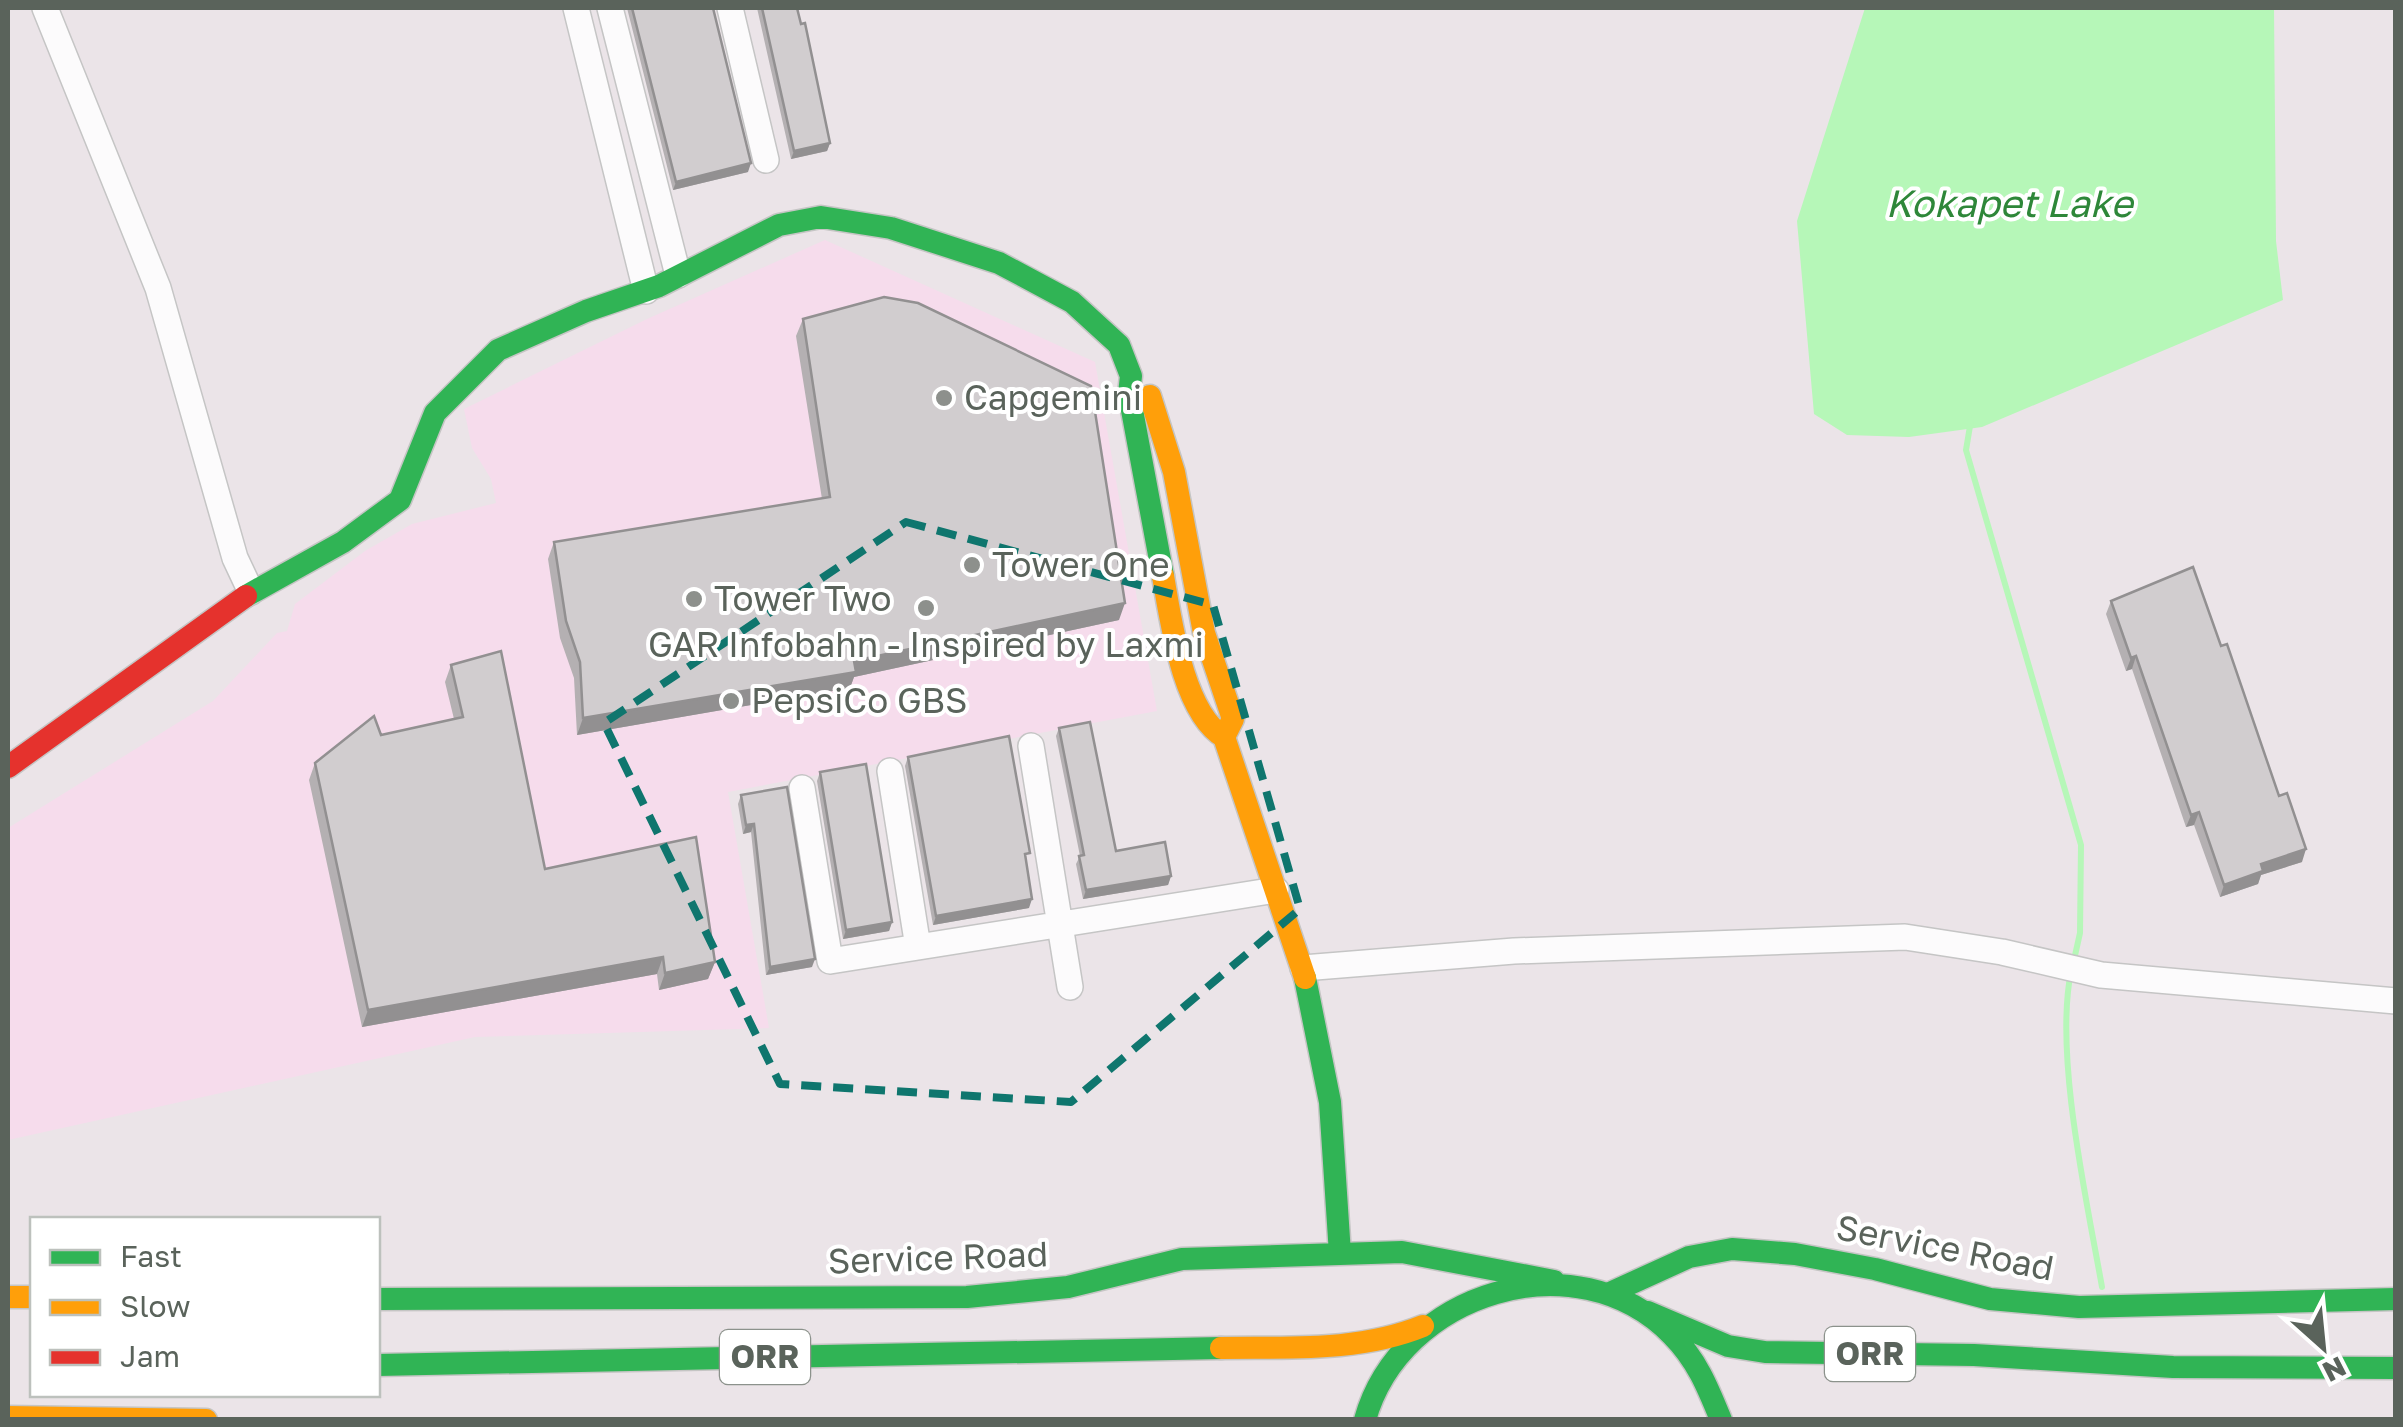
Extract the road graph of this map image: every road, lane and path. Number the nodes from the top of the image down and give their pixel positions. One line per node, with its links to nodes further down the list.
1 (44, 8): 8 (street)
2 (576, 8): 7 (street)
3 (610, 8): 6 (street)
4 (730, 8): 5 (street)
5 (766, 160)
6 (678, 275): 7 (main road); 13 (main road)
7 (646, 290): 8 (main road)
8 (251, 592): 10 (main road)
9 (1031, 746): 14 (street)
10 (8, 767)
11 (890, 772): 15 (street)
12 (802, 788): 15 (street)
13 (1276, 890): 14 (street); 16 (main road)
14 (1060, 924): 15 (street); 17 (street)
15 (918, 947)
16 (1303, 968): 18 (street); 19 (main road)
17 (1070, 987)
18 (2396, 1001)
19 (1340, 1254): 20 (main road, Service Road); 23 (main road, Service Road)
20 (1554, 1281): 21 (main road, Service Road); 25 (main road)
21 (1610, 1293): 22 (main road, Service Road); 24 (main road, Service Road)
22 (2396, 1299)
23 (380, 1300)
24 (1648, 1312): 27 (main road, ORR); 31 (main road)
25 (1423, 1326): 26 (main road, ORR); 30 (main road)
26 (380, 1365)
27 (2396, 1368)
28 (8, 1417): 29 (main road)
29 (206, 1420)
30 (1365, 1420)
31 (1721, 1420)

